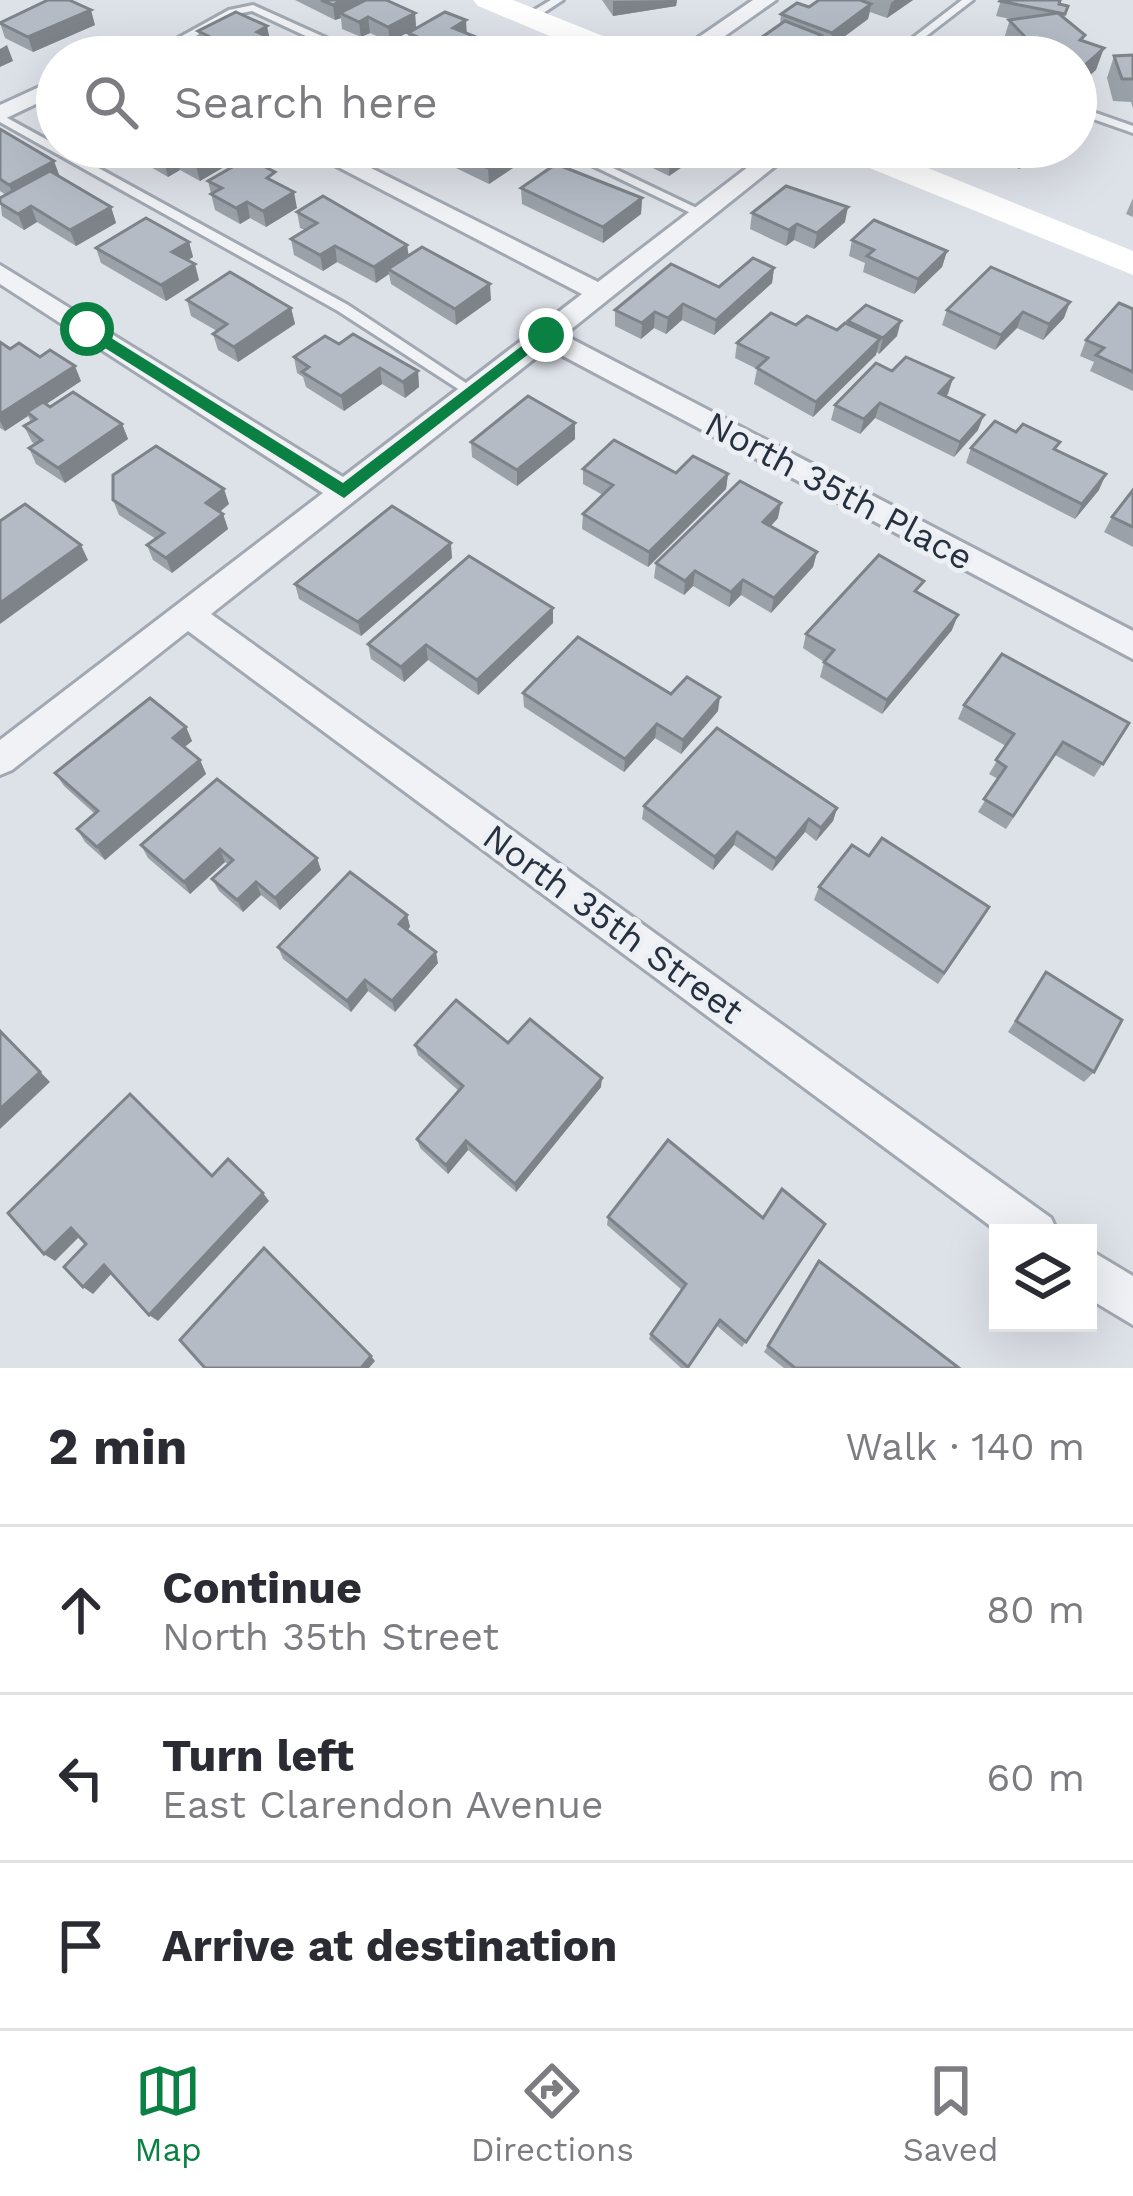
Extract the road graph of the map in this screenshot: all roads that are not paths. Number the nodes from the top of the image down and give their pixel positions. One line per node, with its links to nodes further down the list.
1 (488, 0): 5 (main road)
2 (558, 0): 5 (lane)
3 (766, 0): 9 (street)
4 (968, 0): 10 (lane)
5 (530, 17): 8 (main road)
6 (188, 36): 7 (lane)
7 (314, 36)
8 (576, 36)
9 (712, 36)
10 (920, 36)
11 (36, 96): 12 (street)
12 (0, 116): 15 (lane)
13 (1097, 117): 14 (lane)
14 (1133, 130)
15 (36, 136)
16 (93, 168): 26 (lane)
17 (352, 168): 24 (street)
18 (605, 168): 21 (lane)
19 (760, 168): 21 (street)
20 (898, 168): 22 (main road)
21 (701, 213): 24 (street)
22 (1133, 264)
23 (0, 273): 27 (street)
24 (599, 293): 25 (street)
25 (546, 335): 26 (street); 29 (street, North 35th Place)
26 (471, 392): 27 (street)
27 (344, 492): 28 (street)
28 (189, 615): 30 (street); 31 (street, North 35th Street)
29 (1133, 646)
30 (0, 760)
31 (1024, 1224)
32 (1097, 1277): 33 (street)
33 (1133, 1304)

